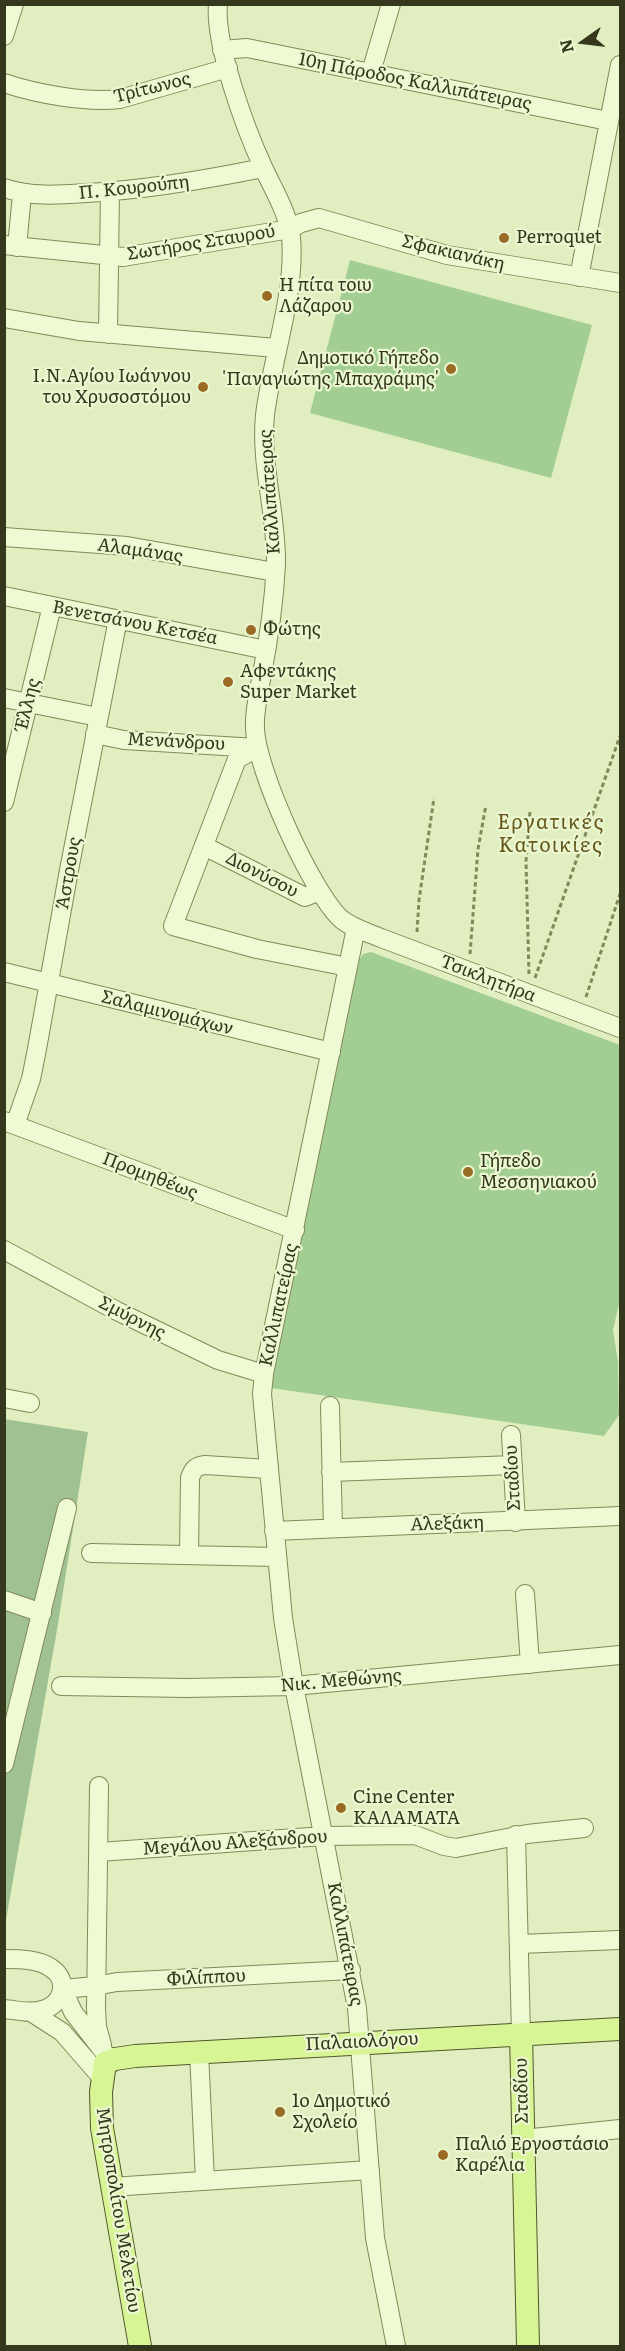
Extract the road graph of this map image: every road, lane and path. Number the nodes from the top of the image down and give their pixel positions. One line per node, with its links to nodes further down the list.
1 (14, 4): 4 (street)
2 (218, 4): 5 (street, Καλλιπάτειρας)
3 (391, 4): 8 (street)
4 (4, 36)
5 (222, 50): 7 (street, Καλλιπάτειρας); 8 (street, 10η Πάροδος Καλλιπάτειρας)
6 (621, 65): 10 (street)
7 (228, 68): 9 (street, Τρίτωνος); 11 (street, Καλλιπάτειρας)
8 (371, 72): 10 (street, 10η Πάροδος Καλλιπάτειρας)
9 (4, 83)
10 (608, 121): 18 (street)
11 (263, 168): 13 (street, Π. Κουρούπη); 15 (street, Καλλιπάτειρας)
12 (4, 188): 14 (street, Π. Κουρούπη)
13 (110, 192): 14 (street, Π. Κουρούπη); 17 (street)
14 (22, 194): 16 (street)
15 (290, 229): 17 (street, Σωτήρος Σταυρού); 18 (street, Σφακιανάκη); 22 (street, Καλλιπάτειρας)
16 (11, 246): 17 (street, Σωτήρος Σταυρού)
17 (110, 257): 21 (street)
18 (579, 277): 19 (street, Σφακιανάκη)
19 (621, 282)
20 (4, 318): 21 (street)
21 (108, 333): 22 (street)
22 (276, 348): 24 (street, Καλλιπάτειρας)
23 (4, 537): 24 (street, Αλαμάνας)
24 (275, 572): 28 (street, Καλλιπάτειρας)
25 (4, 596): 26 (street, Βενετσάνου Κετσέα)
26 (52, 606): 27 (street, Βενετσάνου Κετσέα); 30 (street, Έλλης)
27 (118, 619): 28 (street, Βενετσάνου Κετσέα); 31 (street, Άστρους)
28 (266, 650): 33 (street, Καλλιπάτειρας)
29 (4, 698): 30 (street, Μενάνδρου)
30 (28, 703): 31 (street, Μενάνδρου); 35 (street, Έλλης)
31 (96, 726): 33 (street, Μενάνδρου); 46 (street, Άστρους)
32 (621, 736): 47 (path)
33 (257, 748): 38 (street); 39 (street, Καλλιπάτειρας)
34 (434, 798): 42 (path)
35 (4, 802)
36 (486, 805): 44 (path)
37 (530, 811): 47 (path)
38 (204, 846): 39 (street, Διονύσου); 43 (street)
39 (320, 891): 41 (street, Καλλιπάτειρας)
40 (621, 894): 48 (path)
41 (356, 928): 42 (street, Τσικλητήρα); 43 (street, Καλλιπατείρας)
42 (417, 951): 44 (street, Τσικλητήρα)
43 (348, 967): 50 (street, Καλλιπατείρας)
44 (468, 971): 47 (street, Τσικλητήρα)
45 (4, 972): 46 (street, Σαλαμινομάχων)
46 (48, 983): 50 (street, Σαλαμινομάχων); 51 (street, Άστρους)
47 (530, 994): 48 (street, Τσικλητήρα)
48 (581, 1013): 49 (street, Τσικλητήρα)
49 (621, 1028)
50 (330, 1052): 52 (street, Καλλιπατείρας)
51 (10, 1123): 52 (street, Προμηθέως)
52 (295, 1230): 54 (street, Καλλιπατείρας)
53 (7, 1256): 54 (street, Σμύρνης)
54 (264, 1374): 60 (street, Καλλιπατείρας)
55 (4, 1398): 56 (street)
56 (30, 1403)
57 (330, 1406): 61 (street)
58 (511, 1435): 59 (street, Σταδίου)
59 (513, 1465): 61 (street); 64 (street, Σταδίου)
60 (268, 1469): 66 (street, Καλλιπατείρας); 68 (street)
61 (331, 1472): 65 (street)
62 (67, 1508): 72 (street)
63 (621, 1516): 64 (street, Αλεξάκη)
64 (516, 1522): 65 (street, Αλεξάκη)
65 (333, 1528): 66 (street, Αλεξάκη)
66 (274, 1531): 69 (street, Καλλιπατείρας)
67 (91, 1553): 68 (street)
68 (189, 1555): 69 (street)
69 (276, 1557): 76 (street, Καλλιπατείρας)
70 (525, 1594): 74 (street)
71 (4, 1600): 72 (street)
72 (42, 1613): 77 (street)
73 (621, 1655): 74 (street, Νικ. Μεθώνης)
74 (530, 1664): 76 (street, Νικ. Μεθώνης)
75 (61, 1686): 76 (street, Νικ. Μεθώνης)
76 (294, 1686): 80 (street, Καλλιπάτειρας)
77 (5, 1758)
78 (99, 1786): 82 (street, Μητροπολίτου Μελετίου)
79 (584, 1828): 81 (street, Μεγάλου Αλεξάνδρου)
80 (324, 1836): 81 (street, Μεγάλου Αλεξάνδρου); 82 (street, Μεγάλου Αλεξάνδρου); 86 (street, Καλλιπάτειρας)
81 (516, 1836): 84 (street, Σταδίου)
82 (99, 1852): 87 (street, Μητροπολίτου Μελετίου)
83 (621, 1940): 84 (street)
84 (519, 1944): 92 (street, Σταδίου)
85 (4, 1959): 88 (street)
86 (351, 1970): 87 (street, Φιλίππου); 93 (street, Καλλιπάτειρας)
87 (95, 1986): 88 (street, Φιλίππου); 95 (street, Μητροπολίτου Μελετίου)
88 (63, 1989): 90 (street); 95 (street)
89 (4, 2009): 90 (street)
90 (31, 2012): 95 (street)
91 (621, 2029): 92 (main road, Παλαιολόγου)
92 (521, 2034): 93 (main road, Παλαιολόγου); 97 (main road, Σταδίου)
93 (361, 2042): 94 (main road, Παλαιολόγου); 98 (street, Καλλιπάτειρας)
94 (199, 2052): 95 (main road, Παλαιολόγου); 99 (street)
95 (103, 2064): 100 (main road, Μητροπολίτου Μελετίου)
96 (621, 2128): 97 (street)
97 (523, 2139): 103 (main road, Σταδίου)
98 (370, 2170): 99 (street); 102 (street, Καλλιπάτειρας)
99 (206, 2181): 100 (street)
100 (111, 2187): 101 (main road, Μητροπολίτου Μελετίου)
101 (140, 2346)
102 (396, 2346)
103 (528, 2346)

